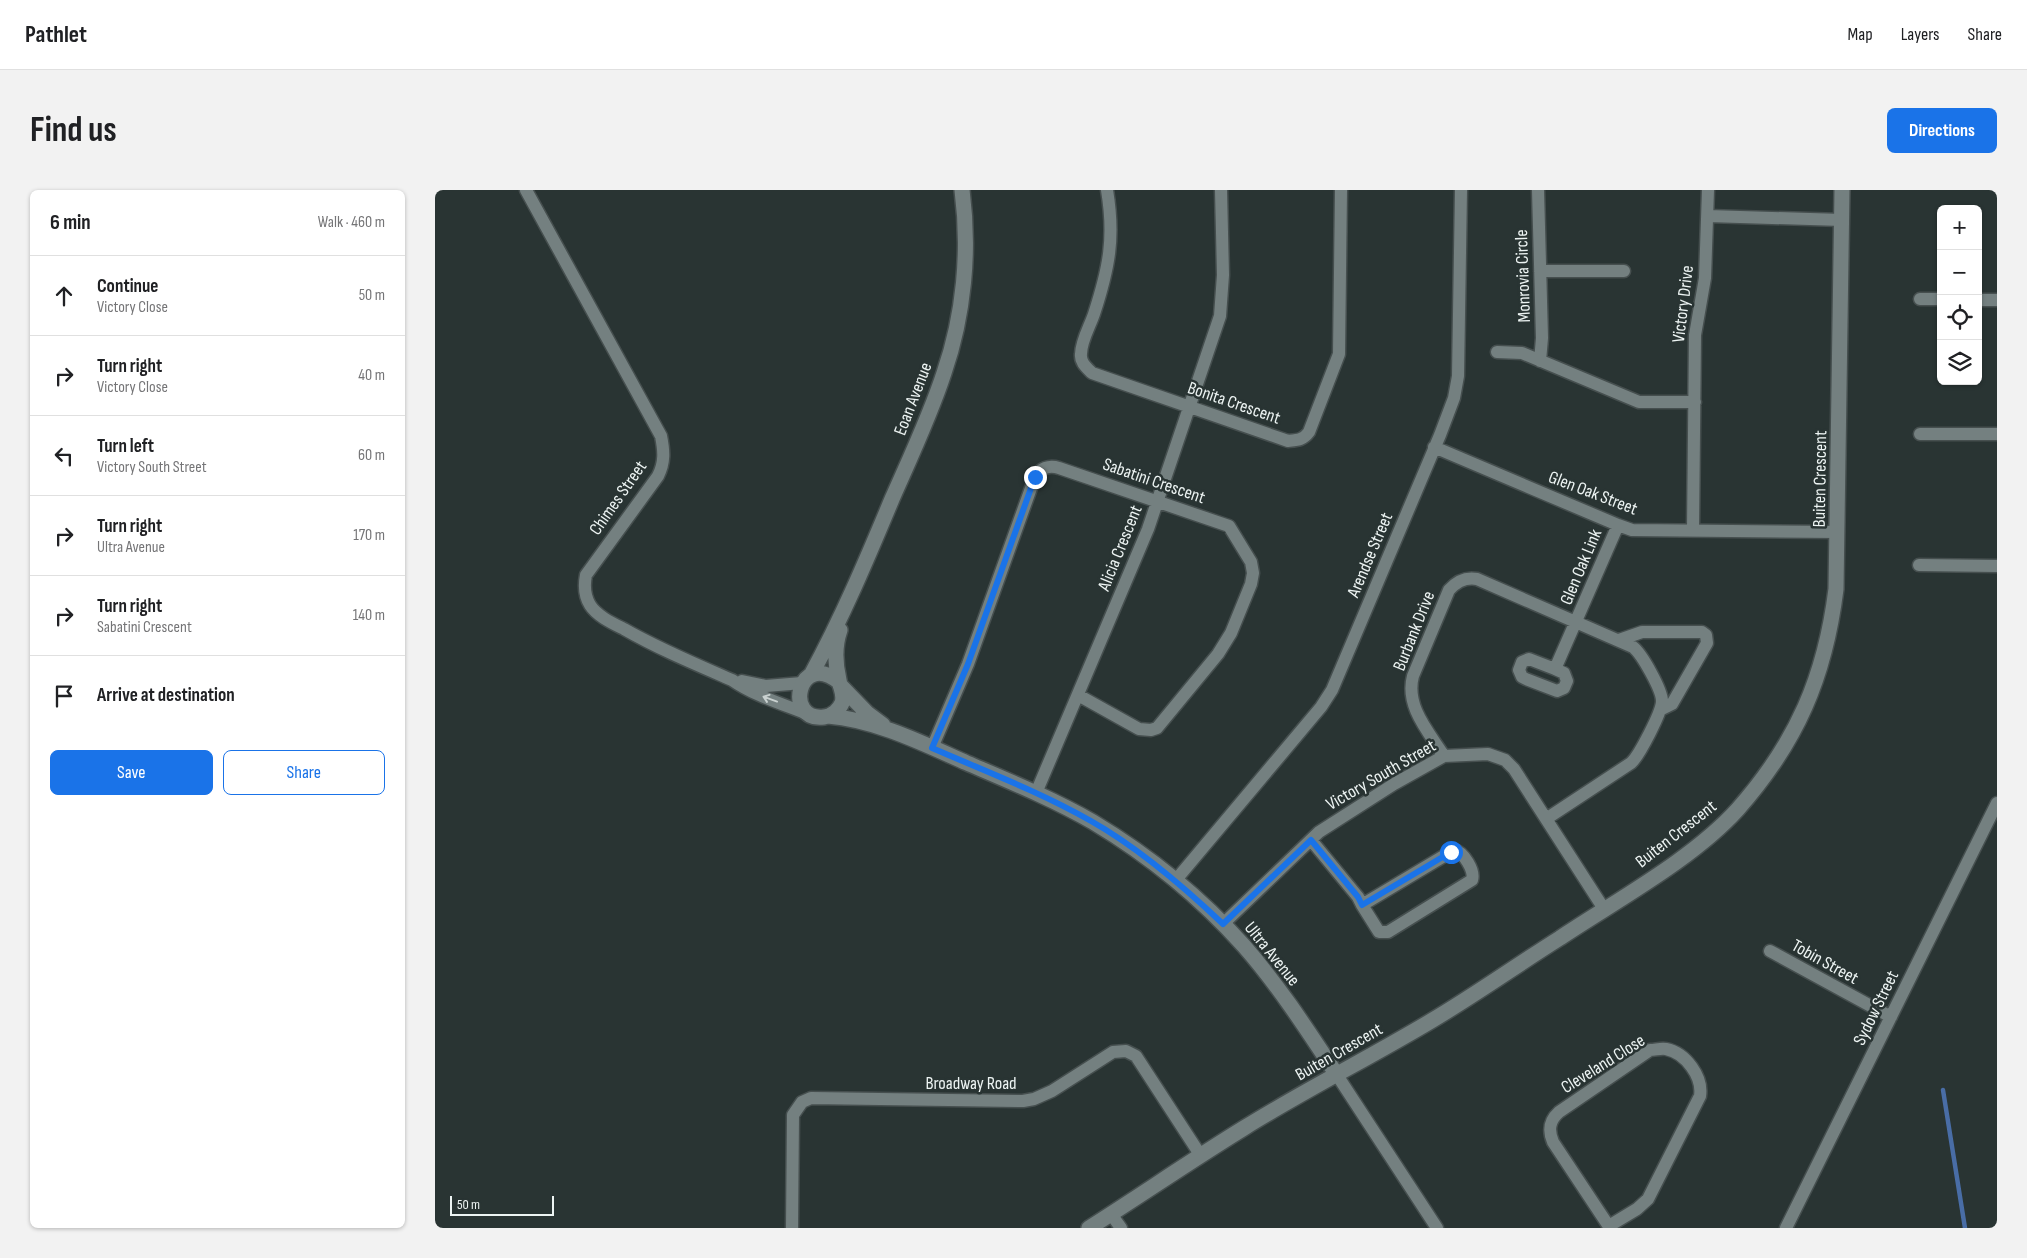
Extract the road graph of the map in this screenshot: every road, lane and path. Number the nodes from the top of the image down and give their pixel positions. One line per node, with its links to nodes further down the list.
1 (526, 190): 36 (street, Chimes Street)
2 (962, 190): 31 (street, Eoan Avenue)
3 (1107, 190): 21 (street, Bonita Crescent)
4 (1221, 190): 21 (street, Alicia Crescent)
5 (1341, 190): 21 (street, Bonita Crescent)
6 (1461, 190): 24 (street, Arendse Street)
7 (1538, 190): 12 (street, Monrovia Circle)
8 (1708, 190): 10 (street)
9 (1842, 190): 11 (street, Buiten Crescent)
10 (1708, 216): 11 (street); 20 (street, Victory Drive)
11 (1842, 220): 28 (street, Buiten Crescent)
12 (1541, 271): 13 (street); 19 (street, Monrovia Circle)
13 (1624, 271)
14 (1920, 299): 15 (street)
15 (1937, 300)
16 (1982, 300): 17 (street)
17 (1997, 300)
18 (1497, 352): 19 (street)
19 (1540, 360): 20 (street)
20 (1695, 402): 27 (street, Victory Drive)
21 (1190, 406): 25 (street, Alicia Crescent)
22 (1919, 434): 23 (street)
23 (1997, 434)
24 (1434, 447): 26 (street, Glen Oak Street); 49 (street, Arendse Street)
25 (1158, 501): 38 (street, Alicia Crescent); 38 (street, Sabatini Crescent); 43 (street, Sabatini Crescent)
26 (1618, 525): 27 (street, Glen Oak Street); 32 (street, Glen Oak Link)
27 (1693, 530): 28 (street, Glen Oak Street)
28 (1838, 532): 51 (street, Buiten Crescent)
29 (1919, 565): 30 (street)
30 (1997, 566)
31 (845, 610): 35 (street, Eoan Avenue); 37 (street, Eoan Avenue)
32 (1576, 622): 33 (street, Burbank Drive); 34 (street); 44 (street, Burbank Drive)
33 (1619, 640): 39 (street, Burbank Drive); 39 (street)
34 (1555, 669)
35 (807, 679): 36 (street, Chimes Street); 37 (street); 40 (street)
36 (732, 680): 40 (street, Chimes Street, one-way to 36)
37 (840, 683): 41 (street); 42 (street, Ultra Avenue)
38 (1078, 695): 45 (street, Alicia Crescent)
39 (1660, 710): 47 (street)
40 (810, 715): 41 (street)
41 (828, 716): 42 (street, Ultra Avenue)
42 (894, 732): 43 (street, Ultra Avenue)
43 (932, 748): 45 (street, Ultra Avenue)
44 (1443, 756): 47 (street, Victory South Street); 48 (street, Victory South Street)
45 (1036, 793): 49 (street, Ultra Avenue)
46 (1997, 803): 54 (street, Sydow Street)
47 (1546, 819): 51 (street, Victory South Street)
48 (1311, 840): 50 (street); 52 (street, Victory South Street)
49 (1175, 881): 52 (street, Ultra Avenue)
50 (1362, 905): 50 (street)
51 (1604, 909): 55 (street, Buiten Crescent)
52 (1223, 924): 55 (street, Ultra Avenue)
53 (1770, 951): 54 (street, Tobin Street)
54 (1891, 1017): 63 (street, Sydow Street)
55 (1337, 1075): 56 (street, Buiten Crescent); 62 (street, Ultra Avenue)
56 (1201, 1156): 57 (street, Buiten Crescent); 59 (street, Broadway Road)
57 (1111, 1214): 60 (street, Buiten Crescent); 61 (street)
58 (1610, 1227): 58 (street, Cleveland Close)
59 (791, 1228)
60 (1089, 1228)
61 (1121, 1228)
62 (1437, 1228)
63 (1786, 1228)

